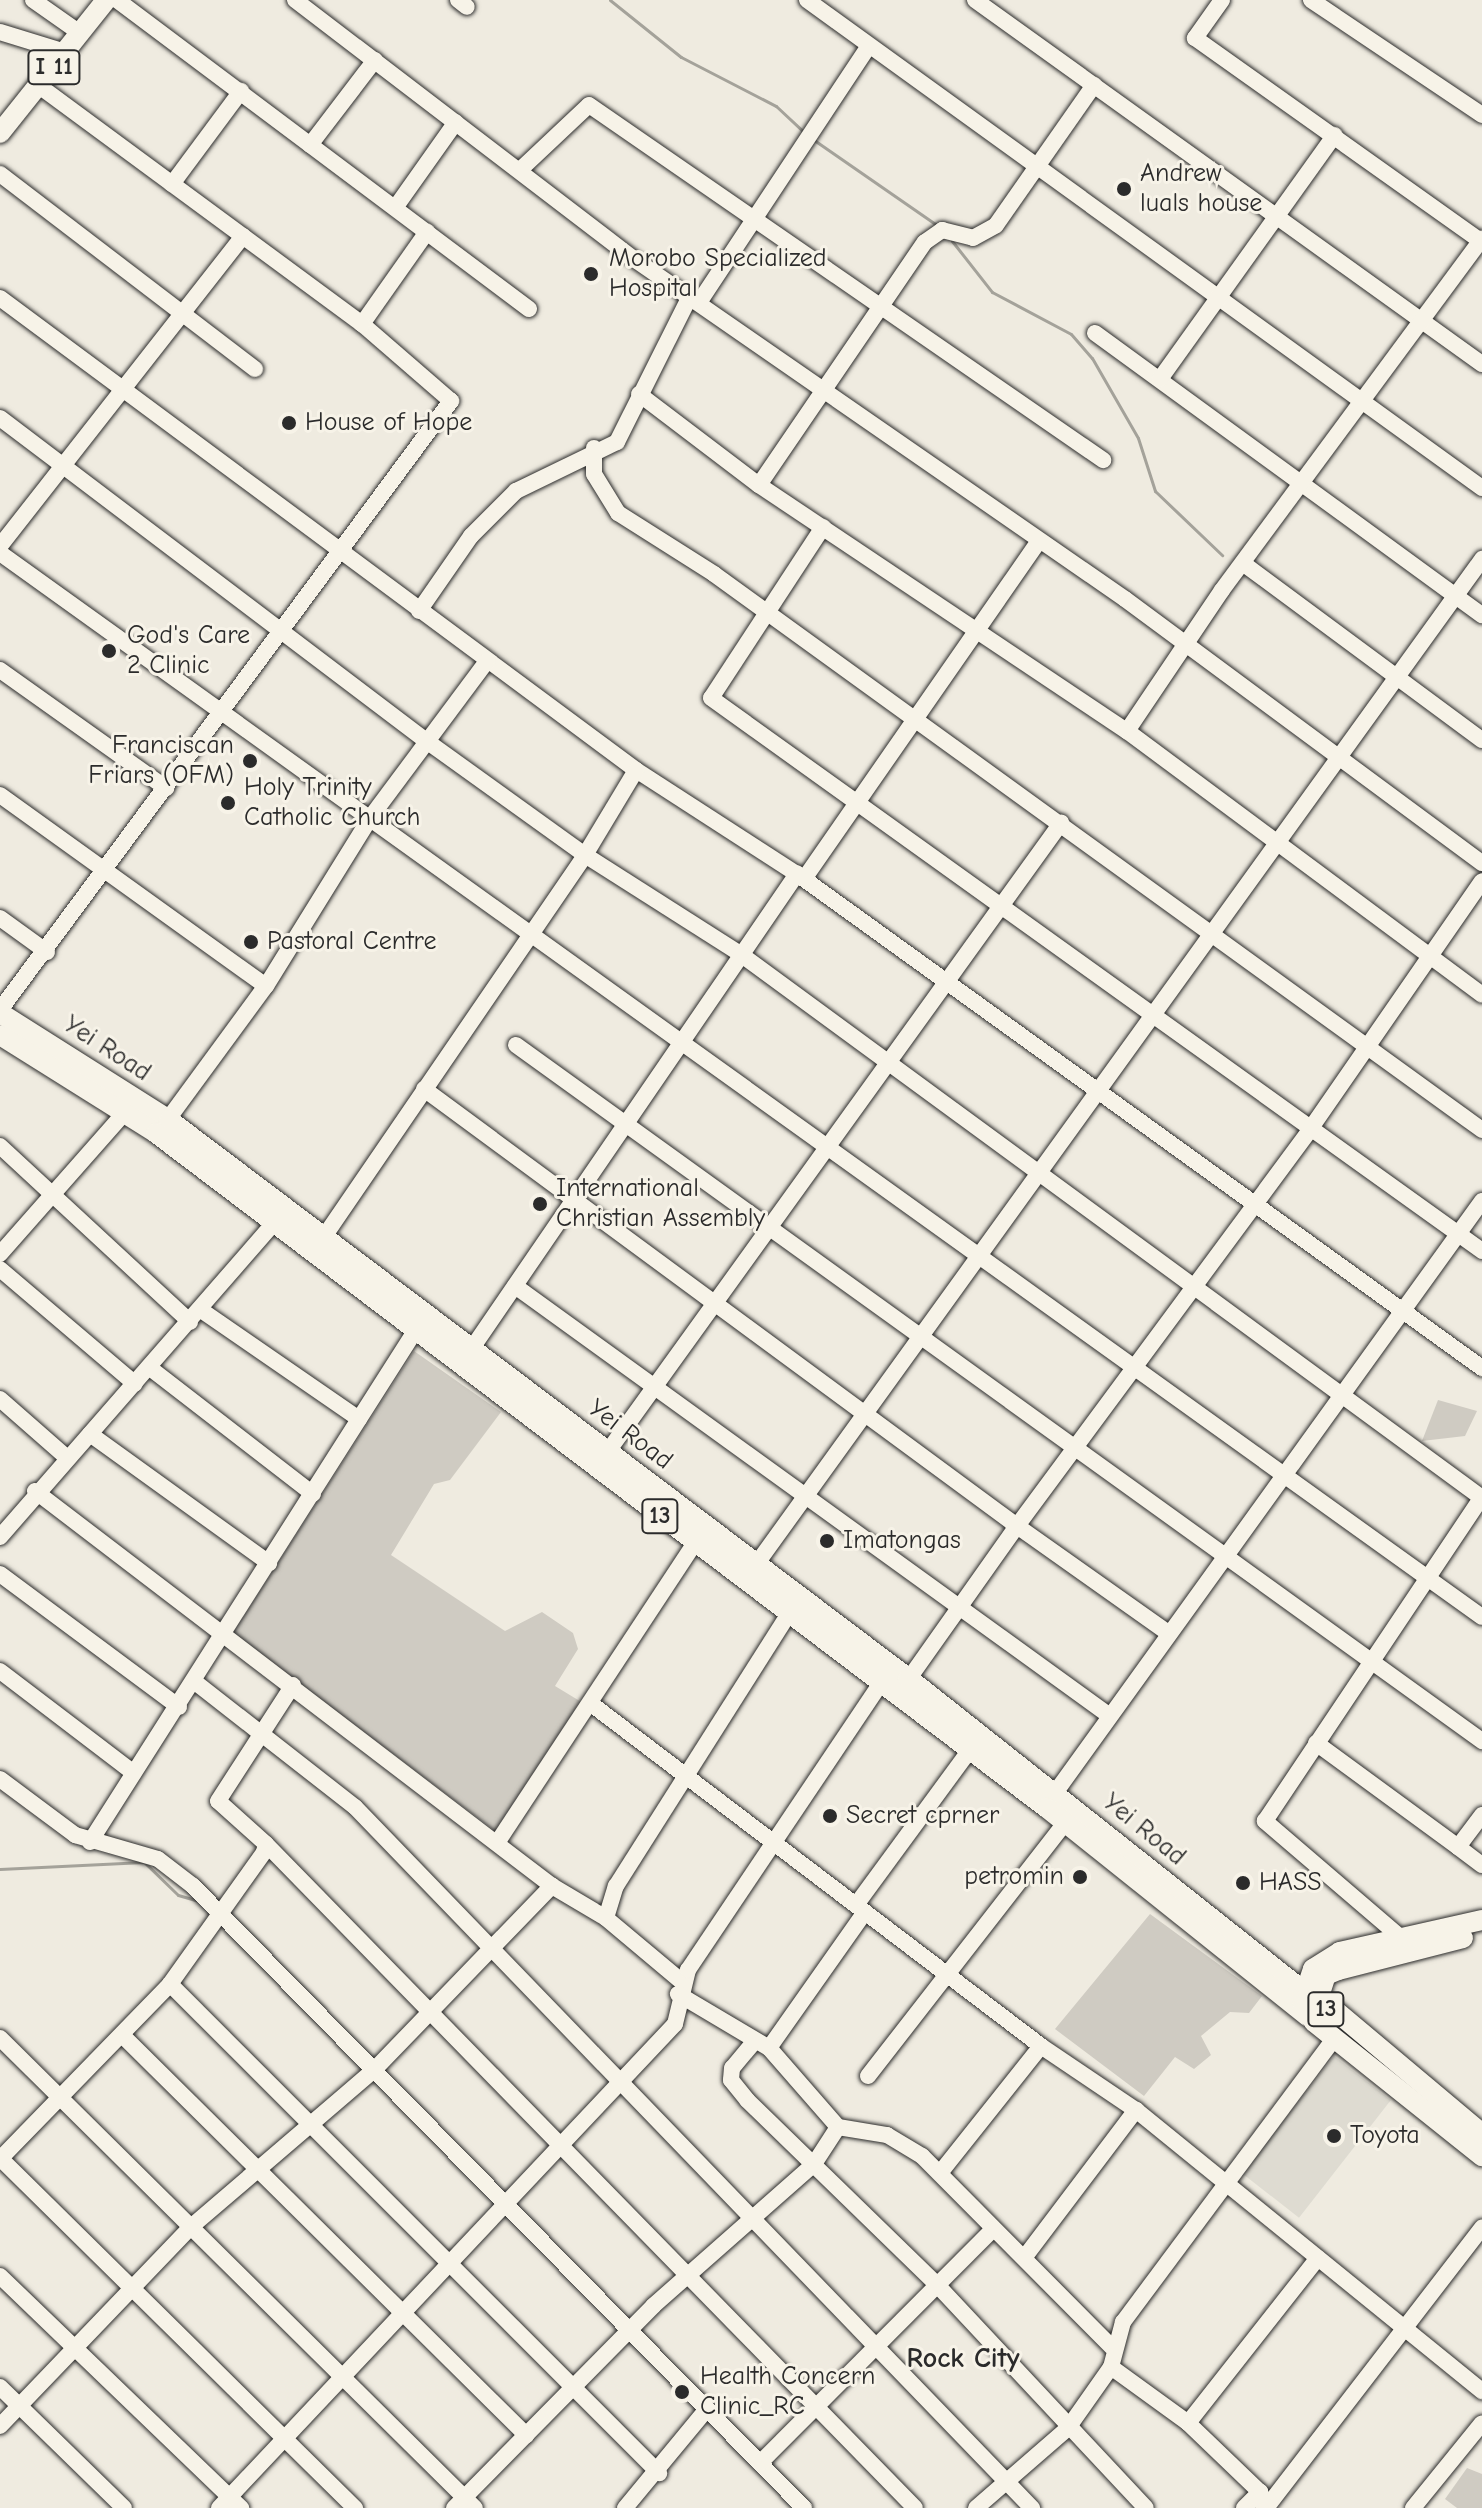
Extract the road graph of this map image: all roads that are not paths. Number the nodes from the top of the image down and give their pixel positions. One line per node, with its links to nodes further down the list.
1 (33, 0): 11 (street)
2 (106, 0): 11 (main road, I 11)
3 (117, 0): 17 (street)
4 (295, 0): 9 (street)
5 (975, 0): 15 (street)
6 (1222, 0): 22 (street)
7 (1311, 0): 19 (street)
8 (819, 3): 12 (street)
9 (313, 5): 14 (street)
10 (0, 32): 13 (street)
11 (80, 33): 13 (main road, I 11)
12 (869, 46): 24 (street); 30 (street)
13 (65, 52): 16 (main road, I 11)
14 (375, 60): 20 (street); 23 (street)
15 (1094, 85): 24 (street); 29 (street)
16 (39, 86): 18 (main road, I 11); 27 (street)
17 (241, 91): 23 (street); 27 (street)
18 (8, 111): 21 (main road, I 11)
19 (1482, 115)
20 (456, 122): 25 (street); 28 (street)
21 (0, 133)
22 (1335, 135): 29 (street); 33 (street)
23 (310, 145): 28 (street)
24 (1038, 165): 36 (street); 37 (street)
25 (521, 169): 30 (street); 35 (street)
26 (0, 174): 39 (street)
27 (172, 184): 32 (street)
28 (395, 208): 31 (street)
29 (1276, 218): 36 (street); 40 (street)
30 (758, 219): 35 (street); 37 (street)
31 (427, 232): 38 (street); 41 (street)
32 (243, 236): 39 (street); 41 (street)
33 (1482, 241): 40 (street)
34 (0, 298): 47 (street)
35 (694, 300): 46 (street); 48 (street)
36 (1215, 302): 45 (street); 49 (street)
37 (879, 307): 46 (street); 52 (street)
38 (529, 309)
39 (183, 314): 44 (street); 47 (street)
40 (1423, 321): 43 (street); 49 (street)
41 (362, 324): 61 (street)
42 (1095, 333): 45 (street)
43 (1482, 364)
44 (255, 369)
45 (1160, 379): 55 (street)
46 (823, 388): 54 (street); 58 (street)
47 (122, 393): 53 (street); 61 (street)
48 (639, 394): 51 (street); 54 (street)
49 (1361, 405): 55 (street); 56 (street)
50 (0, 418): 53 (street)
51 (594, 448): 65 (street); 66 (street)
52 (1103, 460)
53 (62, 469): 59 (street); 69 (street)
54 (759, 485): 57 (street)
55 (1305, 485): 63 (street); 64 (street)
56 (1482, 488)
57 (823, 527): 66 (street); 68 (street)
58 (1039, 541): 68 (street); 70 (street)
59 (0, 546)
60 (0, 553): 74 (street)
61 (341, 556): 65 (street); 69 (street)
62 (1482, 559): 64 (street)
63 (1244, 564): 70 (street); 73 (street)
64 (1455, 596): 67 (street); 73 (street)
65 (419, 611): 71 (street)
66 (765, 615): 75 (street); 83 (street)
67 (1482, 615)
68 (976, 629): 75 (street); 76 (street)
69 (282, 633): 74 (street); 77 (street)
70 (1184, 645): 76 (street); 79 (street)
71 (487, 661): 77 (street); 80 (street)
72 (0, 670): 81 (street)
73 (1395, 680): 78 (street); 79 (street)
74 (221, 707): 81 (street); 84 (street)
75 (913, 718): 83 (street); 85 (street)
76 (1127, 731): 86 (street)
77 (425, 740): 84 (street); 87 (street)
78 (1482, 740)
79 (1336, 761): 86 (street); 88 (street)
80 (636, 770): 87 (street); 90 (street)
81 (166, 788): 89 (street)
82 (0, 795): 89 (street)
83 (858, 801): 90 (street); 92 (street)
84 (370, 818): 95 (street); 100 (street)
85 (1061, 823): 92 (street); 94 (street)
86 (1276, 843): 94 (street); 98 (street)
87 (585, 855): 95 (street); 97 (street)
88 (1482, 863)
89 (111, 869): 96 (street); 100 (street)
90 (800, 877): 97 (street); 99 (street)
91 (1482, 881): 98 (street)
92 (1005, 903): 99 (street); 103 (street)
93 (0, 918): 96 (street)
94 (1212, 932): 103 (street); 107 (street)
95 (527, 935): 105 (street); 109 (street)
96 (47, 952): 102 (street)
97 (739, 953): 105 (street); 108 (street)
98 (1433, 959): 101 (street); 107 (street)
99 (946, 981): 108 (street); 110 (street)
100 (266, 986): 113 (street)
101 (1482, 995)
102 (0, 1011): 113 (main road, Yei Road)
103 (1154, 1012): 110 (street); 114 (street)
104 (0, 1035): 111 (main road, Yei Road)
105 (682, 1038): 112 (street); 116 (street)
106 (516, 1045): 112 (street)
107 (1370, 1046): 114 (street); 115 (street)
108 (885, 1063): 116 (street); 118 (street)
109 (424, 1089): 120 (street); 126 (street)
110 (1097, 1091): 118 (street); 122 (street)
111 (125, 1112): 113 (main road, Yei Road); 119 (street)
112 (626, 1121): 120 (street); 124 (street)
113 (162, 1127): 123 (main road, Yei Road); 126 (main road, Yei Road)
114 (1311, 1128): 122 (street); 125 (street)
115 (1482, 1130)
116 (826, 1144): 124 (street); 129 (street)
117 (0, 1146): 119 (street)
118 (1037, 1175): 129 (street); 132 (street)
119 (55, 1190): 128 (street); 135 (street)
120 (575, 1197): 131 (street); 133 (street)
121 (1482, 1201): 125 (street)
122 (1252, 1205): 132 (street); 134 (street)
123 (274, 1223): 126 (main road, Yei Road); 135 (street)
124 (768, 1224): 133 (street); 137 (street)
125 (1457, 1234): 127 (street); 134 (street)
126 (318, 1246): 136 (main road, Yei Road); 138 (main road, Yei Road)
127 (1482, 1251)
128 (0, 1254)
129 (979, 1254): 137 (street); 139 (street)
130 (0, 1269): 142 (street)
131 (515, 1286): 138 (street); 143 (street)
132 (1190, 1288): 139 (street); 144 (street)
133 (710, 1306): 143 (street); 146 (street)
134 (1403, 1309): 141 (street); 144 (street)
135 (195, 1316): 140 (street); 147 (street)
136 (415, 1331): 138 (main road, Yei Road); 147 (street)
137 (921, 1335): 146 (street); 149 (street)
138 (466, 1357): 151 (main road, Yei Road)
139 (1134, 1365): 149 (street); 152 (street)
140 (150, 1368): 142 (street); 154 (street)
141 (1482, 1368)
142 (135, 1384): 148 (street)
143 (653, 1386): 151 (street); 155 (street)
144 (1344, 1391): 152 (street); 156 (street)
145 (0, 1399): 150 (street)
146 (863, 1414): 155 (street); 157 (street)
147 (359, 1419): 154 (street)
148 (90, 1434): 150 (street); 161 (street)
149 (1075, 1447): 157 (street); 160 (street)
150 (65, 1456): 153 (street)
151 (602, 1459): 159 (main road, Yei Road / 13); 162 (main road, Yei Road)
152 (1284, 1474): 160 (street); 164 (street)
153 (35, 1491): 158 (street); 169 (street)
154 (313, 1494): 161 (street)
155 (803, 1497): 162 (street); 166 (street)
156 (1482, 1497): 164 (street)
157 (1017, 1526): 166 (street); 170 (street)
158 (2, 1530)
159 (695, 1543): 165 (main road, Yei Road / 13); 176 (street)
160 (1224, 1554): 170 (street); 171 (street)
161 (269, 1563): 169 (street)
162 (757, 1564): 165 (street); 175 (main road, Yei Road)
163 (0, 1574): 177 (street)
164 (1427, 1578): 168 (street); 171 (street)
165 (745, 1581): 167 (main road, Yei Road / 13)
166 (958, 1608): 175 (street); 178 (street)
167 (788, 1615): 175 (main road, Yei Road / 13); 184 (street)
168 (1482, 1617)
169 (226, 1632): 173 (street); 174 (street)
170 (1168, 1633): 178 (street)
171 (1372, 1662): 180 (street); 181 (street)
172 (0, 1671): 183 (street)
173 (195, 1682): 177 (street); 179 (street)
174 (293, 1685): 179 (street); 191 (street)
175 (895, 1685): 182 (main road, Yei Road / 13); 186 (main road, Yei Road); 189 (street)
176 (590, 1703): 184 (street); 191 (street)
177 (179, 1707): 183 (street)
178 (1110, 1716): 186 (street)
179 (261, 1730): 192 (street); 202 (street)
180 (1482, 1741)
181 (1316, 1743): 193 (street); 201 (street)
182 (970, 1750): 188 (main road, Yei Road / 13); 196 (street)
183 (134, 1773): 190 (street)
184 (687, 1773): 189 (street); 198 (street)
185 (0, 1779): 190 (street)
186 (1055, 1793): 206 (main road, Yei Road)
187 (1482, 1815): 193 (street)
188 (1066, 1822): 203 (street); 208 (main road, Yei Road / 13)
189 (773, 1841): 196 (street); 205 (street)
190 (90, 1842): 197 (street)
191 (497, 1843): 195 (street)
192 (266, 1844): 197 (street); 207 (street)
193 (1458, 1847): 194 (street)
194 (1482, 1865)
195 (552, 1886): 198 (street); 202 (street)
196 (860, 1909): 203 (street); 212 (street)
197 (216, 1912): 204 (street); 214 (street)
198 (606, 1918): 205 (street)
199 (1482, 1920): 206 (main road)
200 (1482, 1934): 208 (main road, 13)
201 (1399, 1936)
202 (494, 1947): 207 (street); 216 (street)
203 (946, 1973): 213 (street); 215 (street)
204 (170, 1984): 209 (street); 220 (street)
205 (680, 1987): 212 (street); 216 (street)
206 (1302, 1989): 208 (main road, Yei Road)
207 (432, 2013): 214 (street); 222 (street)
208 (1317, 2013): 211 (main road); 221 (main road, 13)
209 (122, 2035): 217 (street); 226 (street)
210 (0, 2038): 217 (street)
211 (1334, 2039): 223 (main road); 228 (street)
212 (761, 2045): 219 (street); 225 (street)
213 (1041, 2046): 218 (street); 227 (street)
214 (375, 2069): 220 (street); 229 (street)
215 (868, 2076)
216 (618, 2083): 222 (street); 230 (street)
217 (60, 2101): 224 (street); 231 (street)
218 (1136, 2110): 228 (street); 234 (street)
219 (838, 2127): 225 (street); 227 (street)
220 (310, 2128): 226 (street); 236 (street)
221 (1482, 2134)
222 (560, 2144): 229 (street); 237 (street)
223 (1482, 2156)
224 (0, 2158): 239 (street)
225 (814, 2164): 230 (street); 240 (street)
226 (262, 2166): 231 (street); 241 (street)
227 (940, 2173): 233 (street)
228 (1226, 2187): 235 (street); 246 (street)
229 (502, 2203): 236 (street); 243 (street)
230 (750, 2215): 237 (street); 245 (street)
231 (192, 2226): 239 (street); 248 (street)
232 (1482, 2228): 242 (street)
233 (993, 2229): 234 (street); 240 (street)
234 (1024, 2258): 246 (street)
235 (1318, 2258): 242 (street); 255 (street)
236 (444, 2262): 241 (street); 250 (street)
237 (690, 2272): 243 (street); 252 (street)
238 (0, 2276): 244 (street)
239 (133, 2288): 244 (street); 260 (street)
240 (940, 2288): 245 (street); 258 (street)
241 (403, 2311): 248 (street); 259 (street)
242 (1404, 2329): 251 (street); 264 (street)
243 (629, 2330): 250 (street); 254 (street)
244 (75, 2347): 253 (street); 265 (street)
245 (876, 2347): 252 (street); 263 (street)
246 (1112, 2347): 247 (street)
247 (1111, 2367): 255 (street); 258 (street)
248 (345, 2379): 260 (street); 266 (street)
249 (0, 2387): 253 (street)
250 (570, 2388): 259 (street); 262 (street)
251 (1482, 2391)
252 (815, 2405): 261 (street); 271 (street)
253 (21, 2406): 257 (street); 267 (street)
254 (707, 2409): 261 (street); 262 (street)
255 (1188, 2423): 264 (street)
256 (1482, 2423): 276 (street)
257 (0, 2426)
258 (1068, 2428): 263 (street); 274 (street)
259 (526, 2435): 266 (street)
260 (287, 2441): 265 (street); 268 (street)
261 (760, 2463): 270 (street)
262 (659, 2473): 269 (street)
263 (1004, 2480): 272 (street); 273 (street)
264 (1263, 2503): 275 (street)
265 (230, 2504)
266 (465, 2504)
267 (124, 2508)
268 (355, 2508)
269 (625, 2508)
270 (804, 2508)
271 (915, 2508)
272 (976, 2508)
273 (1032, 2508)
274 (1146, 2508)
275 (1244, 2508)
276 (1413, 2508)

